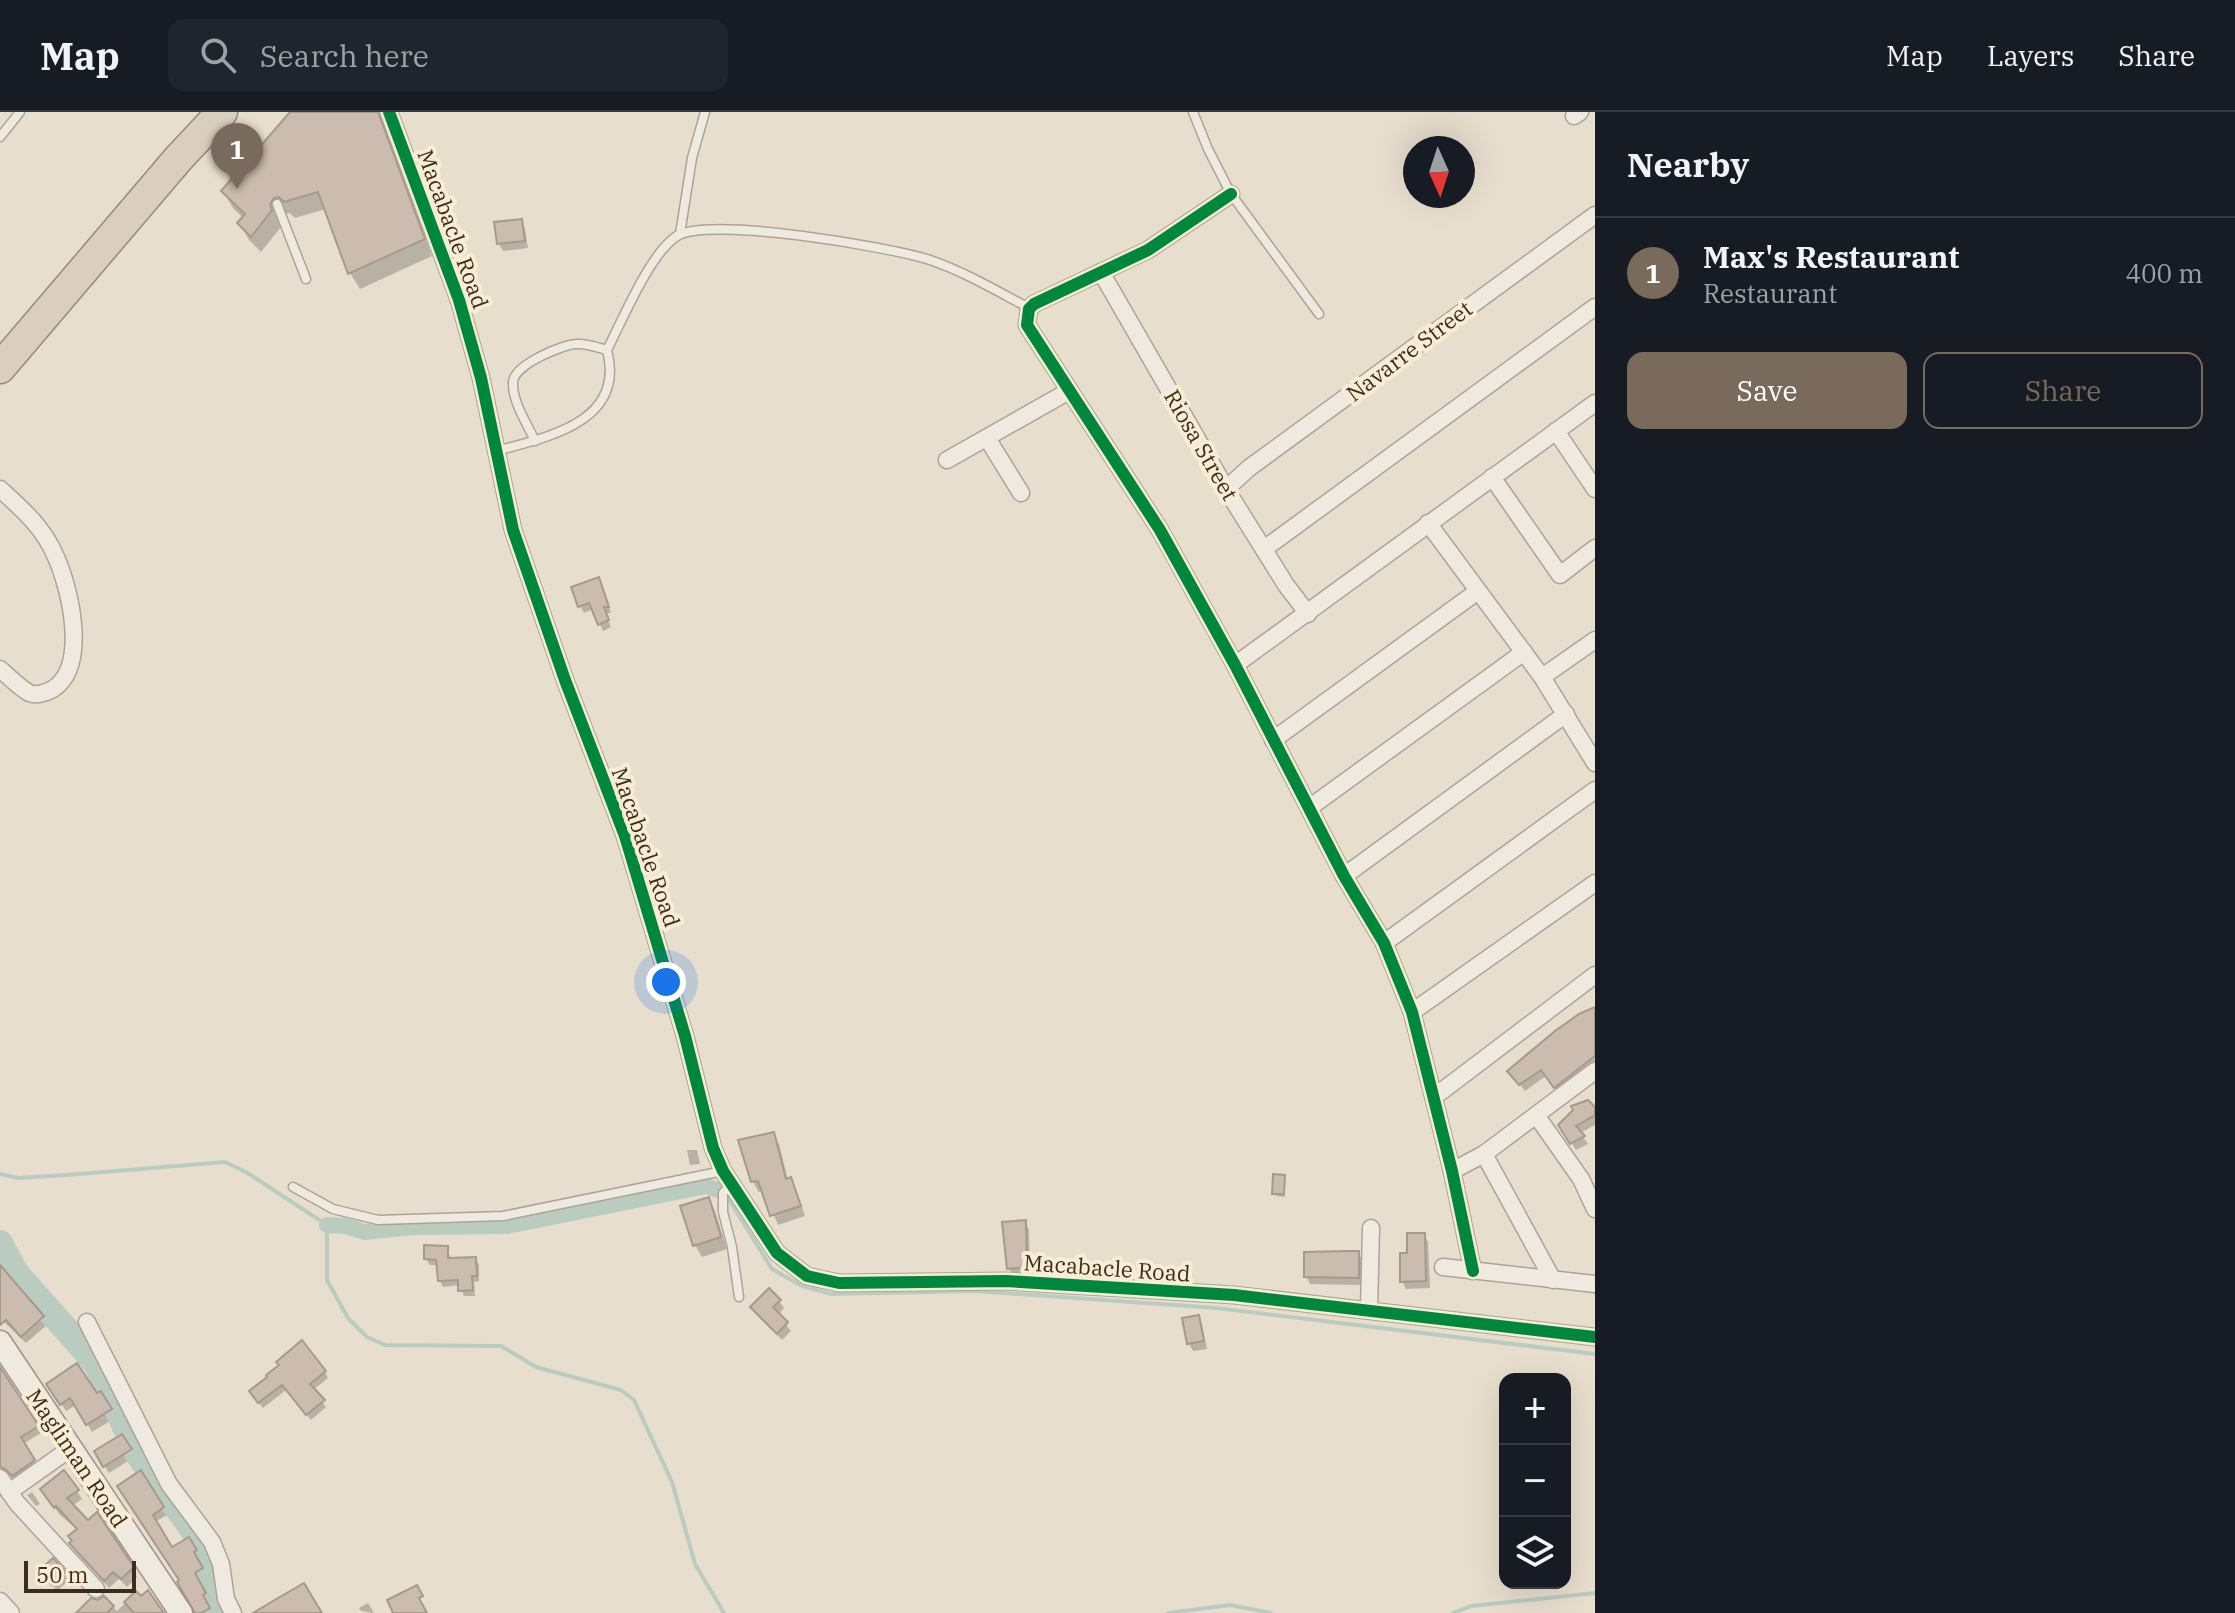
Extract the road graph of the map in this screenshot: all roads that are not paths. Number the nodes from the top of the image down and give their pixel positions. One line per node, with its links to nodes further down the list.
1 (20, 112): 6 (lane)
2 (389, 112): 25 (street, Macabacle Road)
3 (705, 112): 11 (lane)
4 (1193, 112): 8 (lane)
5 (210, 117): 7 (lane); 17 (highway); 19 (highway)
6 (0, 137)
7 (246, 162)
8 (1231, 194): 12 (street); 16 (lane)
9 (277, 204): 13 (lane)
10 (1595, 215): 29 (street, Navarre Street)
11 (680, 234): 15 (lane); 18 (lane)
12 (1101, 272): 15 (street); 29 (street, Riosa Street)
13 (306, 279)
14 (1595, 307): 34 (street)
15 (1029, 309): 20 (street)
16 (1319, 314)
17 (0, 346)
18 (607, 350): 24 (lane); 24 (lane)
19 (0, 368)
20 (1069, 391): 23 (street); 39 (street)
21 (1595, 403): 22 (street)
22 (1556, 431): 27 (street); 30 (street)
23 (987, 438): 26 (street); 31 (street)
24 (535, 441): 25 (lane)
25 (496, 451): 58 (street, Macabacle Road)
26 (947, 460)
27 (1492, 477): 32 (street); 33 (street)
28 (0, 489): 40 (street)
29 (1226, 489): 34 (street, Riosa Street)
30 (1595, 489)
31 (1021, 493)
32 (1428, 523): 35 (street); 36 (street)
33 (1595, 548)
34 (1264, 549): 36 (street, Riosa Street)
35 (1478, 591): 38 (street); 43 (street)
36 (1308, 614): 39 (street)
37 (1595, 640): 41 (street)
38 (1524, 652): 41 (street); 47 (street)
39 (1235, 665): 43 (street)
40 (0, 669)
41 (1542, 677): 42 (street)
42 (1566, 714): 44 (street); 48 (street)
43 (1273, 740): 47 (street)
44 (1591, 743): 45 (street)
45 (1595, 763)
46 (1595, 790): 50 (street)
47 (1309, 808): 48 (street)
48 (1344, 876): 50 (street)
49 (1595, 883): 52 (street)
50 (1384, 943): 52 (street)
51 (1595, 975): 54 (street)
52 (1412, 1012): 54 (street)
53 (1595, 1071): 55 (street)
54 (1434, 1097): 57 (street)
55 (1536, 1115): 56 (street); 60 (street)
56 (1484, 1154): 57 (street); 64 (street)
57 (1452, 1171): 63 (street)
58 (728, 1177): 59 (lane); 66 (lane); 67 (street, Macabacle Road)
59 (293, 1187)
60 (1595, 1209)
61 (1371, 1228): 67 (street)
62 (1443, 1267): 63 (street)
63 (1473, 1271): 64 (street)
64 (1553, 1280): 65 (street)
65 (1595, 1284)
66 (739, 1297)
67 (1369, 1310): 69 (street, Macabacle Road)
68 (87, 1322): 77 (street)
69 (1595, 1337)
70 (0, 1342): 71 (street, Magliman Road)
71 (71, 1448): 72 (street); 76 (street, Magliman Road)
72 (5, 1485): 73 (street)
73 (96, 1589)
74 (0, 1601): 75 (street)
75 (11, 1613)
76 (181, 1613)
77 (233, 1613)

